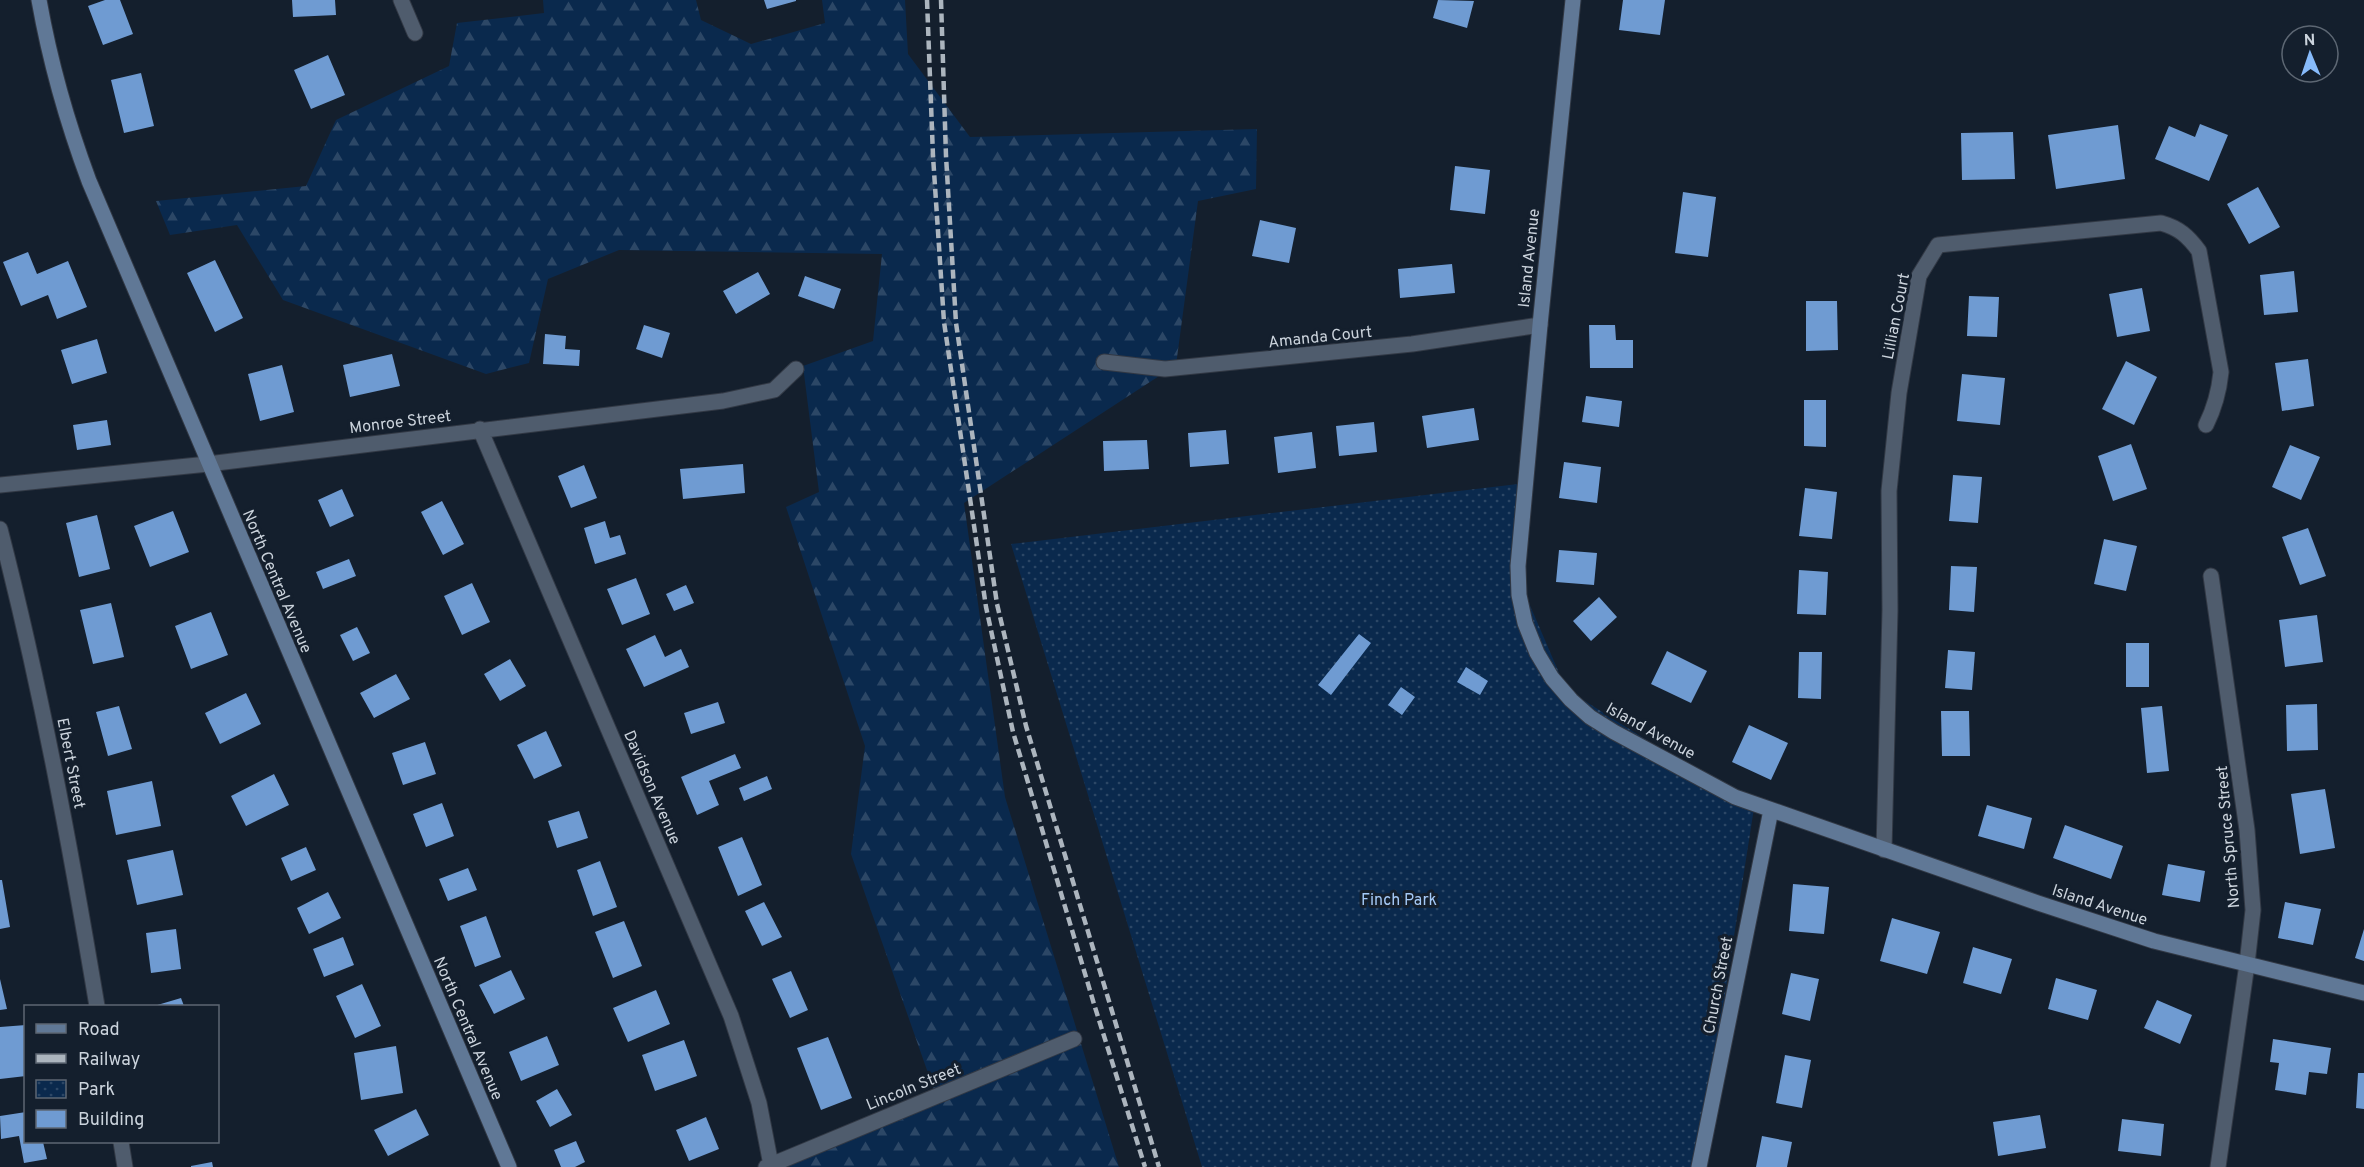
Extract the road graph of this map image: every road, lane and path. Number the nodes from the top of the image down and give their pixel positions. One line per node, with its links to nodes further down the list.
1 (39, 0): 10 (street, North Central Avenue)
2 (401, 0): 4 (street)
3 (1573, 0): 5 (street, Island Avenue)
4 (415, 33)
5 (1540, 325): 6 (street, Amanda Court); 14 (street, Island Avenue)
6 (1104, 362)
7 (796, 369): 9 (street, Monroe Street)
8 (2206, 425): 15 (street, Lillian Court)
9 (480, 429): 10 (street, Monroe Street); 21 (street, Davidson Avenue)
10 (208, 464): 11 (street, Monroe Street); 23 (street, North Central Avenue)
11 (0, 485)
12 (0, 529): 18 (street, Elbert Street)
13 (2211, 576): 16 (street, North Spruce Street)
14 (1771, 810): 15 (street, Island Avenue); 24 (street, Church Street)
15 (1884, 850): 16 (street, Island Avenue)
16 (2247, 964): 17 (street, Island Avenue); 25 (street, North Spruce Street)
17 (2364, 993)
18 (98, 1005)
19 (1074, 1039): 21 (street, Lincoln Street)
20 (121, 1143): 22 (street)
21 (769, 1166)
22 (125, 1167)
23 (509, 1167)
24 (1699, 1167)
25 (2218, 1167)

